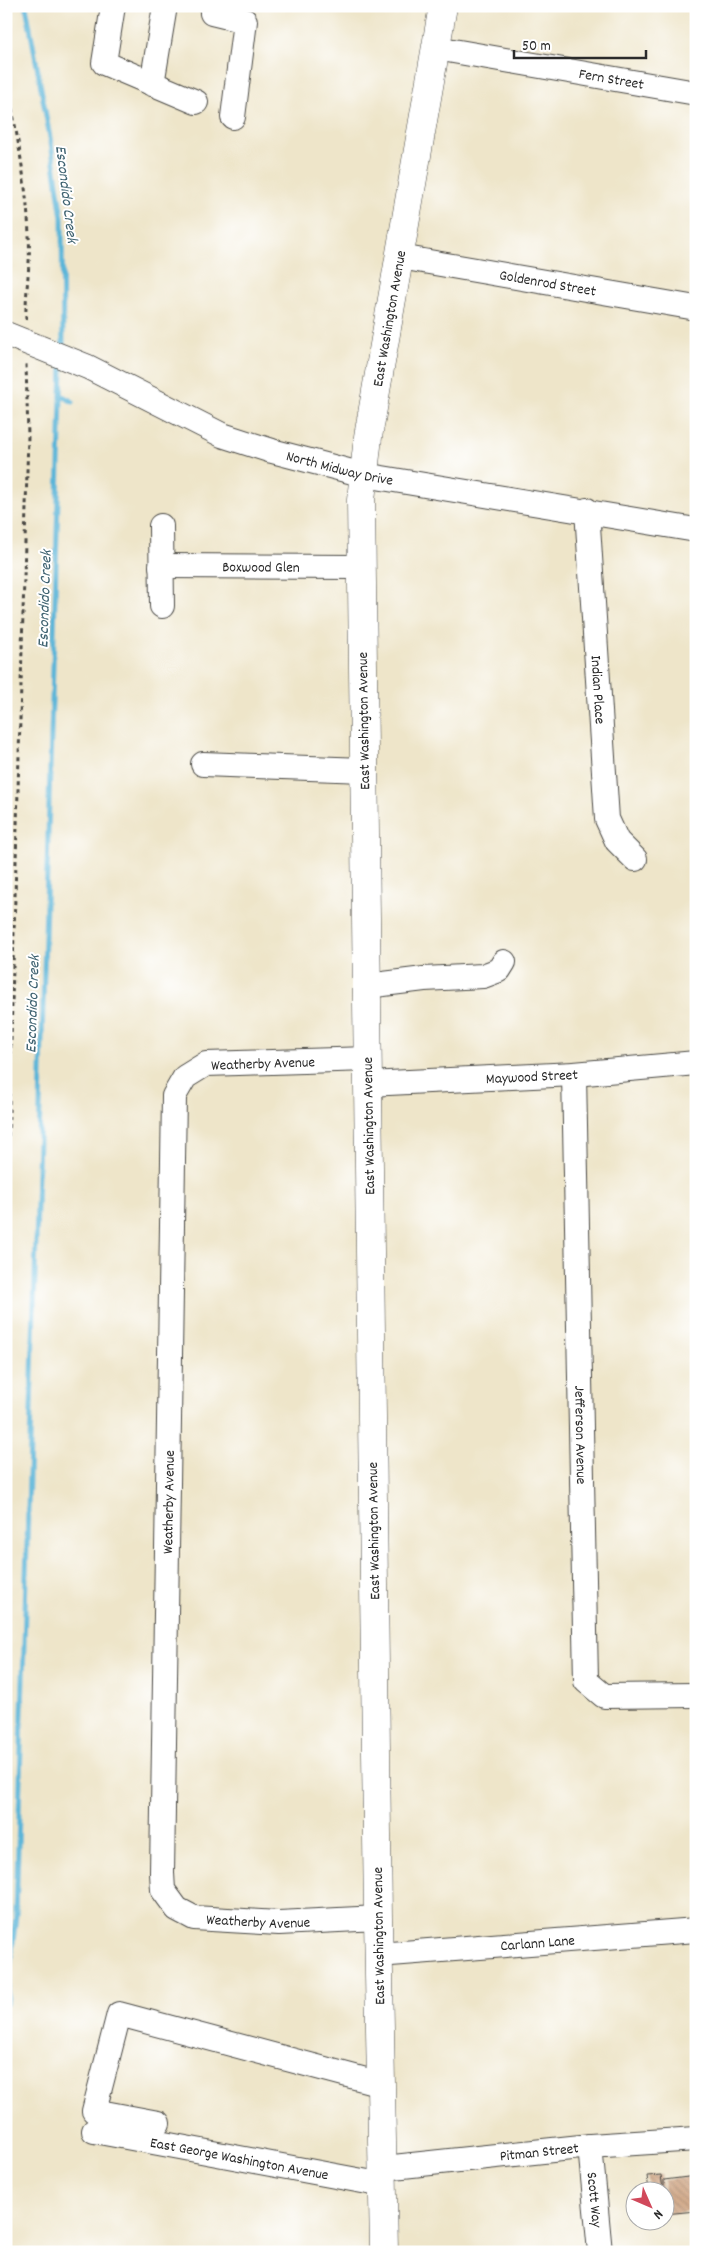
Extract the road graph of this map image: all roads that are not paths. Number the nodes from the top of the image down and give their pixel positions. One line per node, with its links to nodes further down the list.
1 (113, 6): 6 (street)
2 (165, 6): 6 (street)
3 (443, 6): 5 (main road, East Washington Avenue)
4 (212, 13): 9 (street)
5 (436, 48): 7 (street, Fern Street); 10 (main road, East Washington Avenue)
6 (152, 84): 8 (street)
7 (696, 93)
8 (196, 102)
9 (233, 117)
10 (400, 257): 11 (street, Goldenrod Street); 13 (main road, East Washington Avenue)
11 (696, 308)
12 (17, 342): 13 (street, North Midway Drive)
13 (364, 475): 14 (street, North Midway Drive); 18 (main road, East Washington Avenue)
14 (587, 510): 16 (street, North Midway Drive); 22 (street, Indian Place)
15 (161, 526): 17 (street)
16 (696, 530)
17 (161, 566): 18 (street, Boxwood Glen); 19 (street)
18 (362, 567): 21 (main road, East Washington Avenue)
19 (162, 606)
20 (204, 764): 21 (street)
21 (364, 770): 24 (main road, East Washington Avenue)
22 (634, 859)
23 (504, 962): 24 (street)
24 (367, 986): 26 (main road, East Washington Avenue)
25 (696, 1064): 27 (street, Maywood Street)
26 (368, 1072): 27 (street, Maywood Street); 29 (main road, East Washington Avenue); 29 (street, Weatherby Avenue)
27 (574, 1074): 28 (street, Jefferson Avenue)
28 (696, 1695)
29 (378, 1918): 31 (main road, East Washington Avenue)
30 (696, 1930): 31 (street, Carlann Lane)
31 (378, 1955): 32 (main road, East Washington Avenue)
32 (381, 2084): 33 (street); 37 (main road, East Washington Avenue)
33 (158, 2123)
34 (94, 2131): 37 (street, East George Washington Avenue)
35 (696, 2139): 36 (street, Pitman Street)
36 (590, 2146): 37 (street, Pitman Street); 39 (street, Scott Way)
37 (384, 2177): 38 (main road, East Washington Avenue)
38 (384, 2252)
39 (600, 2252)

